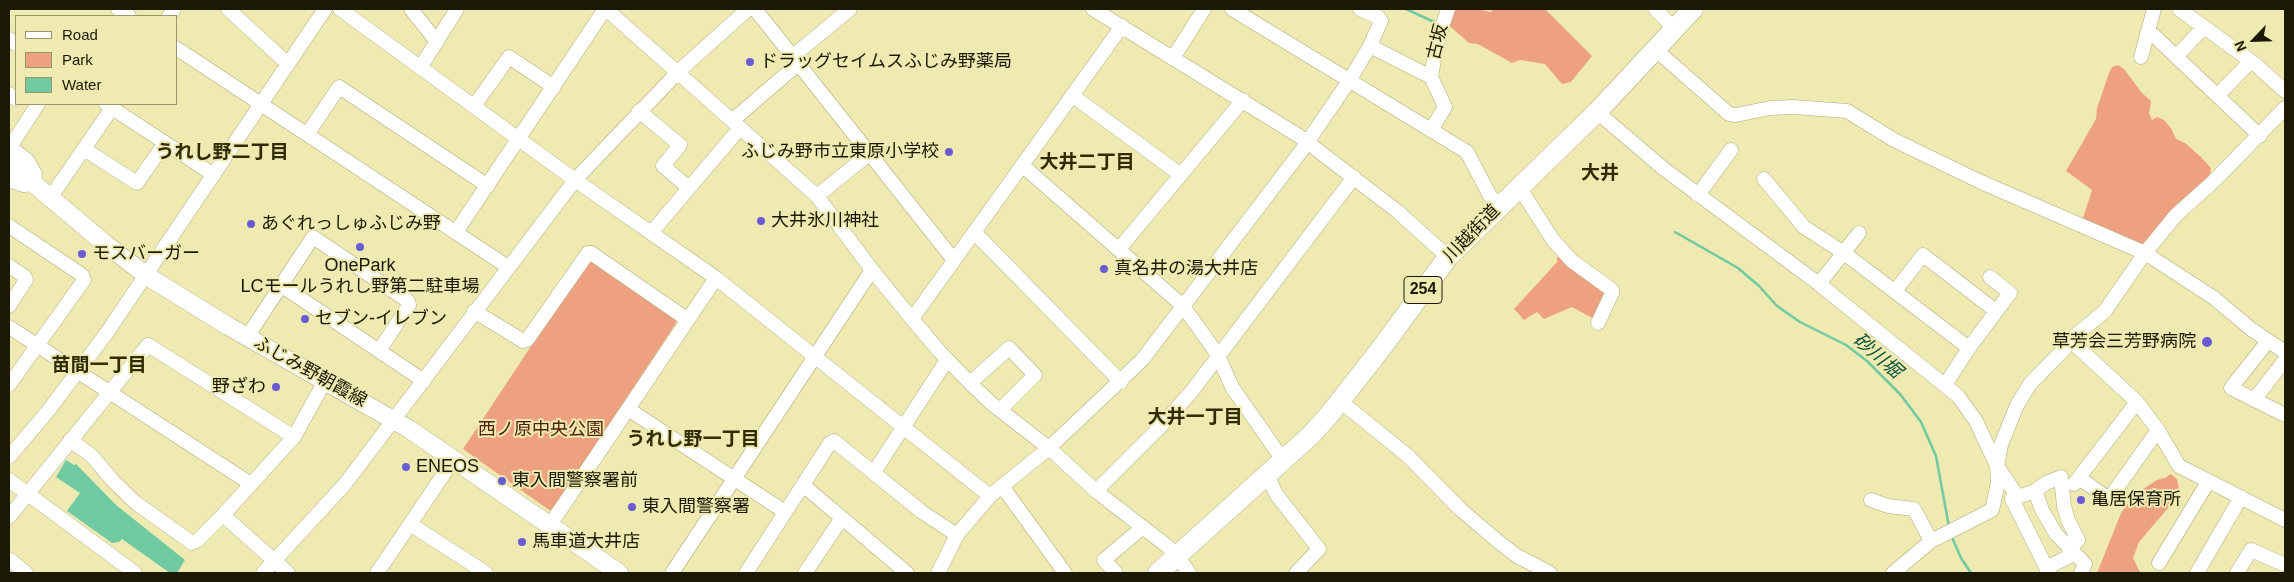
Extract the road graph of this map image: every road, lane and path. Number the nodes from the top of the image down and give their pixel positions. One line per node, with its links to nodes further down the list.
1 (228, 9): 32 (street)
2 (325, 9): 32 (street)
3 (340, 9): 33 (street)
4 (411, 9): 23 (street)
5 (457, 9): 23 (street)
6 (605, 9): 34 (street); 37 (street)
7 (748, 9): 34 (street)
8 (756, 9): 30 (street)
9 (850, 9): 30 (street)
10 (1093, 9): 19 (street)
11 (1204, 9): 29 (street)
12 (1232, 9): 36 (street)
13 (1360, 9): 24 (street)
14 (1448, 9): 35 (street, 古坂)
15 (1655, 9): 21 (street)
16 (1692, 9): 21 (highway, 川越街道 / 254)
17 (2154, 9): 22 (street)
18 (2179, 9): 20 (street)
19 (1122, 26): 29 (street); 40 (street)
20 (2204, 27): 28 (street); 31 (street)
21 (1676, 29): 26 (highway, 川越街道 / 254)
22 (2148, 30): 27 (street); 28 (street)
23 (437, 42): 33 (street)
24 (1370, 46): 35 (street); 36 (street)
25 (178, 49): 42 (street)
26 (1656, 50): 48 (highway, 川越街道 / 254); 80 (street)
27 (2141, 57)
28 (2176, 57): 39 (street)
29 (1173, 58): 41 (street)
30 (796, 60): 49 (street); 58 (street)
31 (2250, 61): 38 (street); 39 (street)
32 (288, 64): 42 (street)
33 (420, 68): 45 (street)
34 (678, 72): 47 (street); 49 (street)
35 (1431, 77): 50 (street)
36 (1349, 81): 50 (street); 54 (street)
37 (554, 87): 45 (street); 53 (street)
38 (2285, 91)
39 (2218, 95): 52 (street)
40 (1073, 96): 60 (street); 62 (street)
41 (1242, 100): 54 (street); 62 (street)
42 (262, 103): 51 (street); 61 (street)
43 (32, 106): 59 (street)
44 (109, 106): 55 (street); 56 (street)
45 (474, 106): 53 (street)
46 (2285, 108): 52 (street)
47 (639, 111): 65 (street); 68 (street)
48 (1597, 112): 67 (highway, 川越街道 / 254); 69 (street)
49 (737, 124): 68 (street); 70 (street)
50 (1431, 130): 72 (street)
51 (308, 133): 66 (street); 74 (street)
52 (2260, 136): 80 (street)
53 (519, 140): 65 (street); 66 (street)
54 (1308, 142): 63 (street); 93 (street)
55 (165, 143): 56 (street); 61 (street)
56 (84, 149): 71 (street)
57 (1731, 150): 69 (street)
58 (868, 154): 70 (street); 82 (street)
59 (11, 161): 71 (main road, ふじみ野朝霞線)
60 (1023, 166): 75 (street); 78 (street)
61 (214, 175): 86 (street)
62 (1181, 175): 78 (street)
63 (1354, 177): 81 (street); 108 (street)
64 (1764, 179): 79 (street)
65 (574, 180): 76 (street); 84 (street)
66 (488, 186): 74 (street)
67 (1519, 187): 72 (highway, 川越街道 / 254); 98 (street)
68 (689, 188): 76 (street)
69 (1698, 195): 89 (street)
70 (817, 196): 85 (street)
71 (50, 198): 86 (main road, ふじみ野朝霞線)
72 (1499, 206): 81 (highway, 川越街道 / 254)
73 (9, 226): 103 (street)
74 (456, 232): 84 (street)
75 (974, 232): 82 (street); 114 (street)
76 (651, 233): 88 (street)
77 (1859, 233): 79 (street)
78 (1119, 248): 93 (street)
79 (1844, 252): 89 (street); 91 (street)
80 (2146, 253): 101 (street); 102 (street)
81 (1448, 257): 120 (highway, 川越街道 / 254)
82 (953, 259): 96 (street)
83 (9, 266): 92 (street)
84 (508, 266): 94 (street)
85 (872, 270): 96 (street); 107 (street)
86 (147, 276): 100 (main road, ふじみ野朝霞線); 111 (street)
87 (1990, 277): 95 (street)
88 (716, 278): 97 (street); 107 (street)
89 (1819, 284): 117 (street)
90 (282, 286): 100 (street); 105 (street); 105 (street)
91 (1895, 291): 95 (street); 104 (street)
92 (9, 306)
93 (1183, 306): 108 (street); 114 (street)
94 (474, 311): 97 (street); 112 (street)
95 (1996, 311): 104 (street)
96 (912, 319): 109 (street)
97 (688, 320): 122 (street)
98 (1598, 323)
99 (9, 327): 103 (street)
100 (247, 337): 113 (main road, ふじみ野朝霞線)
101 (2070, 340): 121 (street); 134 (street)
102 (2268, 341): 106 (street); 119 (street)
103 (36, 345): 111 (street); 116 (street)
104 (1969, 348): 117 (street)
105 (379, 351): 112 (street)
106 (2285, 352)
107 (816, 355): 126 (street); 137 (street)
108 (1218, 355): 133 (street); 144 (street)
109 (946, 360): 115 (street); 126 (street)
110 (2285, 361): 119 (street)
111 (78, 372): 118 (street); 131 (street)
112 (424, 380): 125 (street)
113 (326, 381): 125 (main road, ふじみ野朝霞線); 128 (street)
114 (1121, 382): 130 (street)
115 (970, 383): 123 (street); 123 (street)
116 (9, 385)
117 (1944, 385): 134 (street)
118 (109, 393): 128 (street); 129 (street); 141 (street)
119 (2254, 400): 124 (street)
120 (1340, 401): 133 (highway, 川越街道 / 254); 190 (street)
121 (2137, 402): 127 (street); 138 (street)
122 (628, 409): 137 (street); 160 (street)
123 (1000, 410): 130 (street)
124 (2285, 415)
125 (394, 420): 132 (main road, ふじみ野朝霞線); 169 (street)
126 (903, 427): 135 (street); 147 (street)
127 (2158, 430): 138 (street); 140 (street)
128 (294, 437): 141 (street)
129 (70, 440): 146 (street); 154 (street)
130 (1049, 448): 143 (street); 144 (street)
131 (9, 457)
132 (454, 459): 159 (street); 160 (main road, ふじみ野朝霞線)
133 (1283, 460): 136 (highway, 川越街道 / 254)
134 (1997, 466): 149 (street); 164 (street)
135 (874, 472): 142 (street); 163 (street)
136 (1267, 474): 167 (highway, 川越街道 / 254); 189 (street)
137 (734, 478): 153 (street); 181 (street)
138 (2079, 478): 148 (street)
139 (9, 480): 146 (street)
140 (2208, 482): 150 (street); 170 (street)
141 (251, 484): 154 (street)
142 (803, 486): 153 (street); 156 (street)
143 (1002, 486): 147 (street); 185 (street)
144 (1096, 491): 161 (street)
145 (2035, 491): 148 (street); 149 (street); 152 (street)
146 (28, 495): 155 (street); 175 (street)
147 (990, 496): 163 (street)
148 (2063, 496): 166 (street)
149 (2018, 497): 157 (street)
150 (2241, 498): 158 (street); 193 (street)
151 (1871, 500): 164 (street)
152 (2042, 510): 157 (street); 162 (street)
153 (785, 512): 182 (street)
154 (223, 515): 169 (street)
155 (9, 517)
156 (842, 518): 172 (street); 183 (street)
157 (2023, 520): 165 (street)
158 (2285, 520)
159 (410, 524): 178 (street); 179 (street)
160 (550, 525): 180 (main road, ふじみ野朝霞線)
161 (1143, 527): 167 (street); 186 (street)
162 (2056, 534): 165 (street); 166 (street)
163 (957, 535): 184 (street)
164 (1936, 539): 191 (street)
165 (2035, 544): 173 (street)
166 (2072, 552): 173 (street); 192 (street)
167 (1177, 555): 187 (highway, 川越街道 / 254); 188 (street)
168 (9, 559): 174 (street)
169 (275, 562): 176 (street); 177 (street)
170 (2159, 563)
171 (2282, 566): 194 (street)
172 (810, 571)
173 (2047, 571)
174 (26, 573)
175 (135, 573)
176 (263, 573)
177 (288, 573)
178 (377, 573)
179 (486, 573)
180 (619, 573)
181 (672, 573)
182 (746, 573)
183 (907, 573)
184 (938, 573)
185 (1066, 573)
186 (1116, 573)
187 (1158, 573)
188 (1189, 573)
189 (1296, 573)
190 (1550, 573)
191 (1893, 573)
192 (2081, 573)
193 (2197, 573)
194 (2237, 573)

